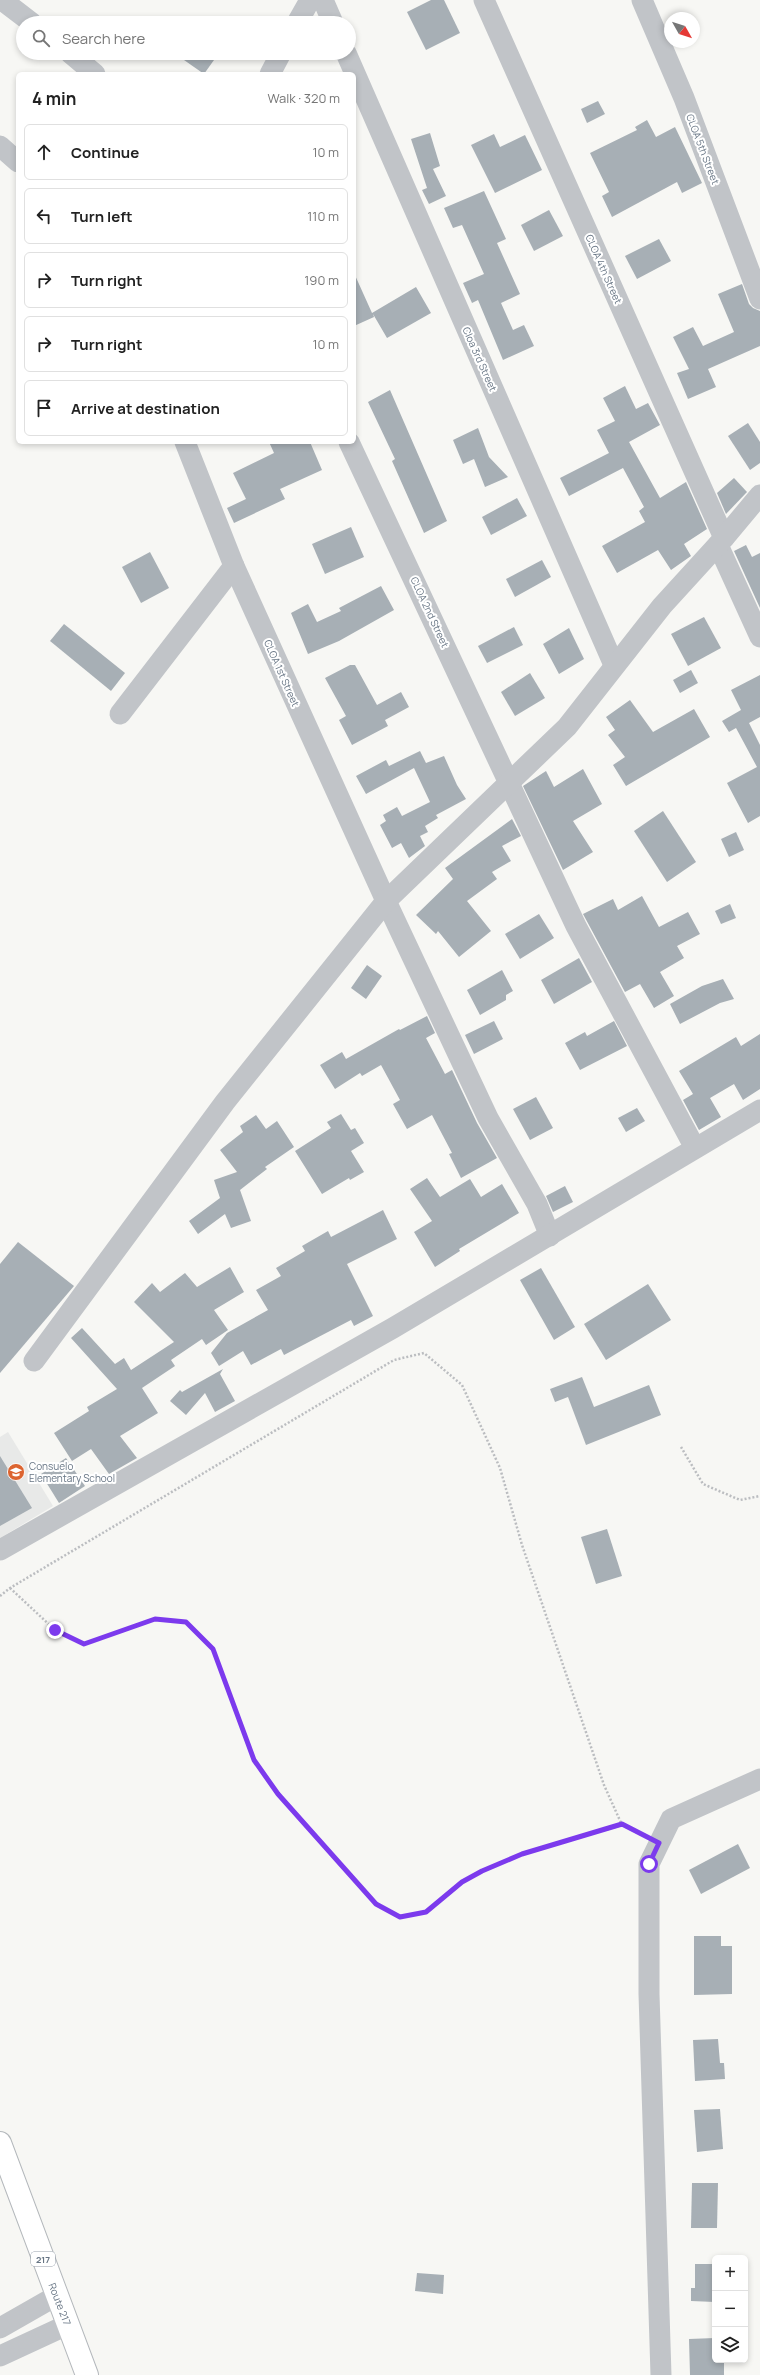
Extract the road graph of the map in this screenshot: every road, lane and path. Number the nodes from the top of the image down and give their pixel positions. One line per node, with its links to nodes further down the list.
1 (310, 0): 7 (street)
2 (323, 0): 8 (street)
3 (484, 0): 22 (street, CLOA 4th Street)
4 (642, 0): 18 (street, CLOA 5th Street)
5 (13, 3): 6 (street)
6 (25, 16)
7 (301, 16)
8 (330, 16)
9 (78, 60): 12 (street)
10 (277, 60): 13 (street)
11 (349, 60): 14 (street, Cloa 3rd Street)
12 (93, 72)
13 (271, 72)
14 (354, 72)
15 (356, 76): 25 (street, Cloa 3rd Street)
16 (0, 146): 17 (street)
17 (16, 160)
18 (760, 299)
19 (186, 444): 23 (street, CLOA 1st Street)
20 (350, 444): 27 (street, CLOA 2nd Street)
21 (760, 495): 22 (street)
22 (721, 542): 24 (street, CLOA 4th Street); 25 (street)
23 (234, 566): 26 (street); 28 (street, CLOA 1st Street)
24 (760, 637)
25 (614, 665): 27 (street)
26 (120, 714)
27 (510, 782): 28 (street); 30 (street, CLOA 2nd Street)
28 (386, 901): 31 (street, CLOA 1st Street); 32 (street)
29 (760, 1110): 30 (street)
30 (695, 1148): 31 (street)
31 (550, 1236): 35 (street)
32 (34, 1361)
33 (681, 1447): 34 (path)
34 (760, 1496)
35 (0, 1550)
36 (10, 1588): 37 (path); 39 (path); 39 (path)
37 (0, 1596)
38 (760, 1779): 40 (street)
39 (622, 1824): 40 (path)
40 (659, 1843): 47 (street)
41 (0, 2143): 42 (main road, Route 217 / 217)
42 (56, 2296): 43 (main road, Route 217 / 217); 44 (street)
43 (67, 2325): 45 (street); 46 (main road, Route 217 / 217)
44 (0, 2328)
45 (0, 2356)
46 (87, 2375)
47 (661, 2375)

